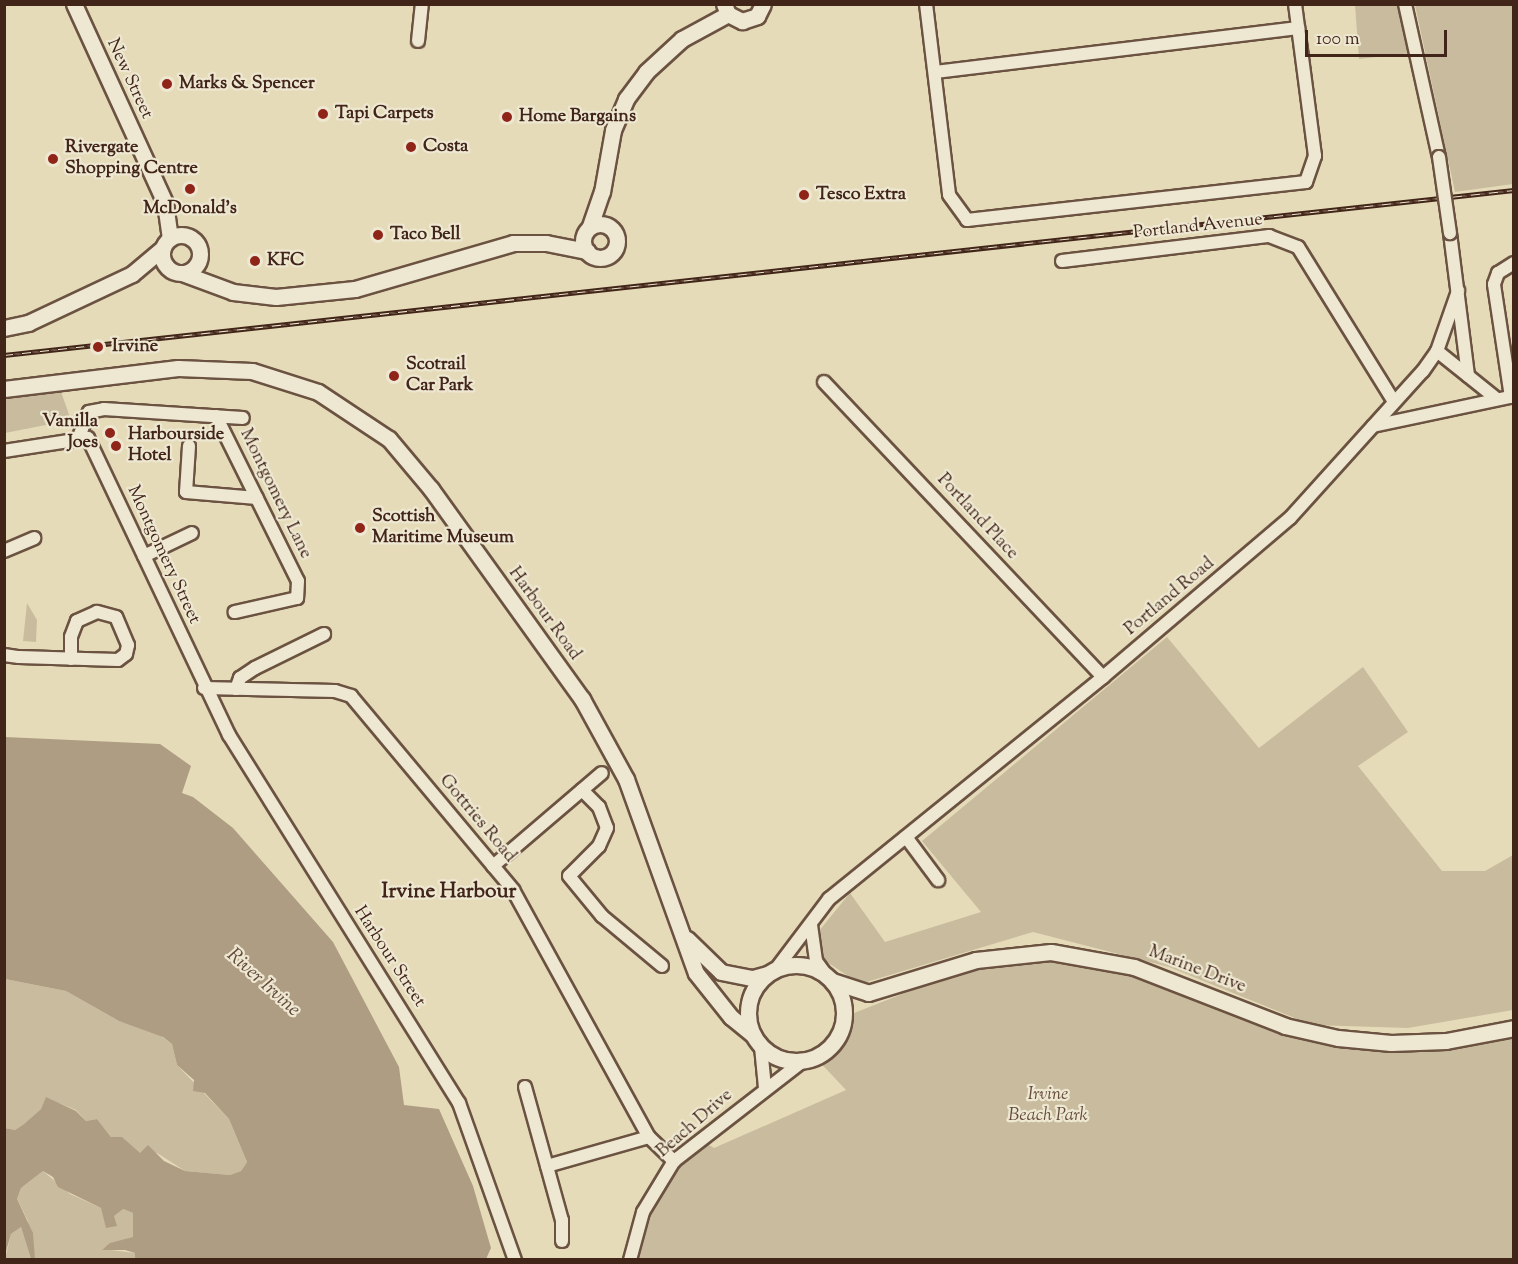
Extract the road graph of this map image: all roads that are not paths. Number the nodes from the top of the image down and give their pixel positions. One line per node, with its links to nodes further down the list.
1 (74, 4): 14 (street, New Street)
2 (422, 4): 9 (street)
3 (763, 4): 7 (street)
4 (926, 4): 10 (street)
5 (1295, 4): 8 (street)
6 (1405, 4): 23 (street, Portland Road, bridge)
7 (726, 8): 11 (street)
8 (1298, 28): 10 (street); 10 (street)
9 (418, 41)
10 (935, 72)
11 (602, 192): 12 (street); 13 (street)
12 (589, 228): 13 (street); 15 (street); 16 (street)
13 (616, 232): 16 (street)
14 (167, 243): 18 (street); 20 (street); 21 (street)
15 (546, 243): 16 (street); 22 (street)
16 (587, 251)
17 (1062, 261): 31 (street, Portland Avenue)
18 (199, 262): 21 (street); 22 (street)
19 (1514, 263): 29 (street)
20 (142, 268): 21 (street); 24 (street)
21 (176, 271): 22 (street)
22 (218, 285)
23 (1458, 291): 25 (street, Portland Road); 26 (street)
24 (4, 327)
25 (1437, 351): 26 (street); 31 (street, Portland Road)
26 (1468, 376): 30 (street)
27 (824, 382): 47 (street, Portland Place)
28 (4, 388): 56 (street, Harbour Road)
29 (1512, 397): 30 (street)
30 (1497, 399): 34 (street)
31 (1394, 402): 34 (street, Portland Road)
32 (216, 417): 33 (street, Montgomery Lane); 35 (street, Montgomery Lane); 38 (street, Montgomery Lane)
33 (243, 418)
34 (1373, 426): 47 (street, Portland Road)
35 (83, 439): 36 (street); 42 (street, Montgomery Street)
36 (4, 450)
37 (201, 456): 38 (street)
38 (257, 498): 43 (street, Montgomery Lane)
39 (192, 533): 42 (street)
40 (34, 538): 41 (street)
41 (4, 551)
42 (144, 556): 48 (street, Montgomery Street)
43 (235, 612)
44 (324, 634): 49 (street)
45 (4, 656): 46 (street)
46 (71, 659): 46 (street)
47 (1103, 677): 52 (street, Portland Road)
48 (204, 688): 49 (street, Gottries Road); 71 (street, Harbour Street)
49 (236, 689): 53 (street, Gottries Road)
50 (602, 773): 51 (street)
51 (582, 790): 53 (street); 57 (street)
52 (906, 837): 54 (street); 55 (street, Portland Road)
53 (493, 866): 67 (street, Gottries Road)
54 (938, 880)
55 (811, 925): 58 (street, Portland Road); 59 (street)
56 (683, 934): 58 (street, Harbour Road); 63 (street, Harbour Road)
57 (662, 966)
58 (772, 971): 59 (street); 63 (street)
59 (829, 978): 60 (street); 62 (street)
60 (868, 993): 61 (street, Marine Drive); 62 (street)
61 (1514, 1028)
62 (839, 1034): 64 (street)
63 (757, 1041): 64 (street); 66 (street)
64 (803, 1061): 66 (street, Beach Drive)
65 (525, 1088): 69 (street)
66 (765, 1088): 68 (street, Beach Drive)
67 (649, 1137): 68 (street, Gottries Road); 69 (street)
68 (674, 1161): 72 (street, Beach Drive)
69 (547, 1166): 70 (street)
70 (562, 1241)
71 (516, 1260)
72 (630, 1260)

